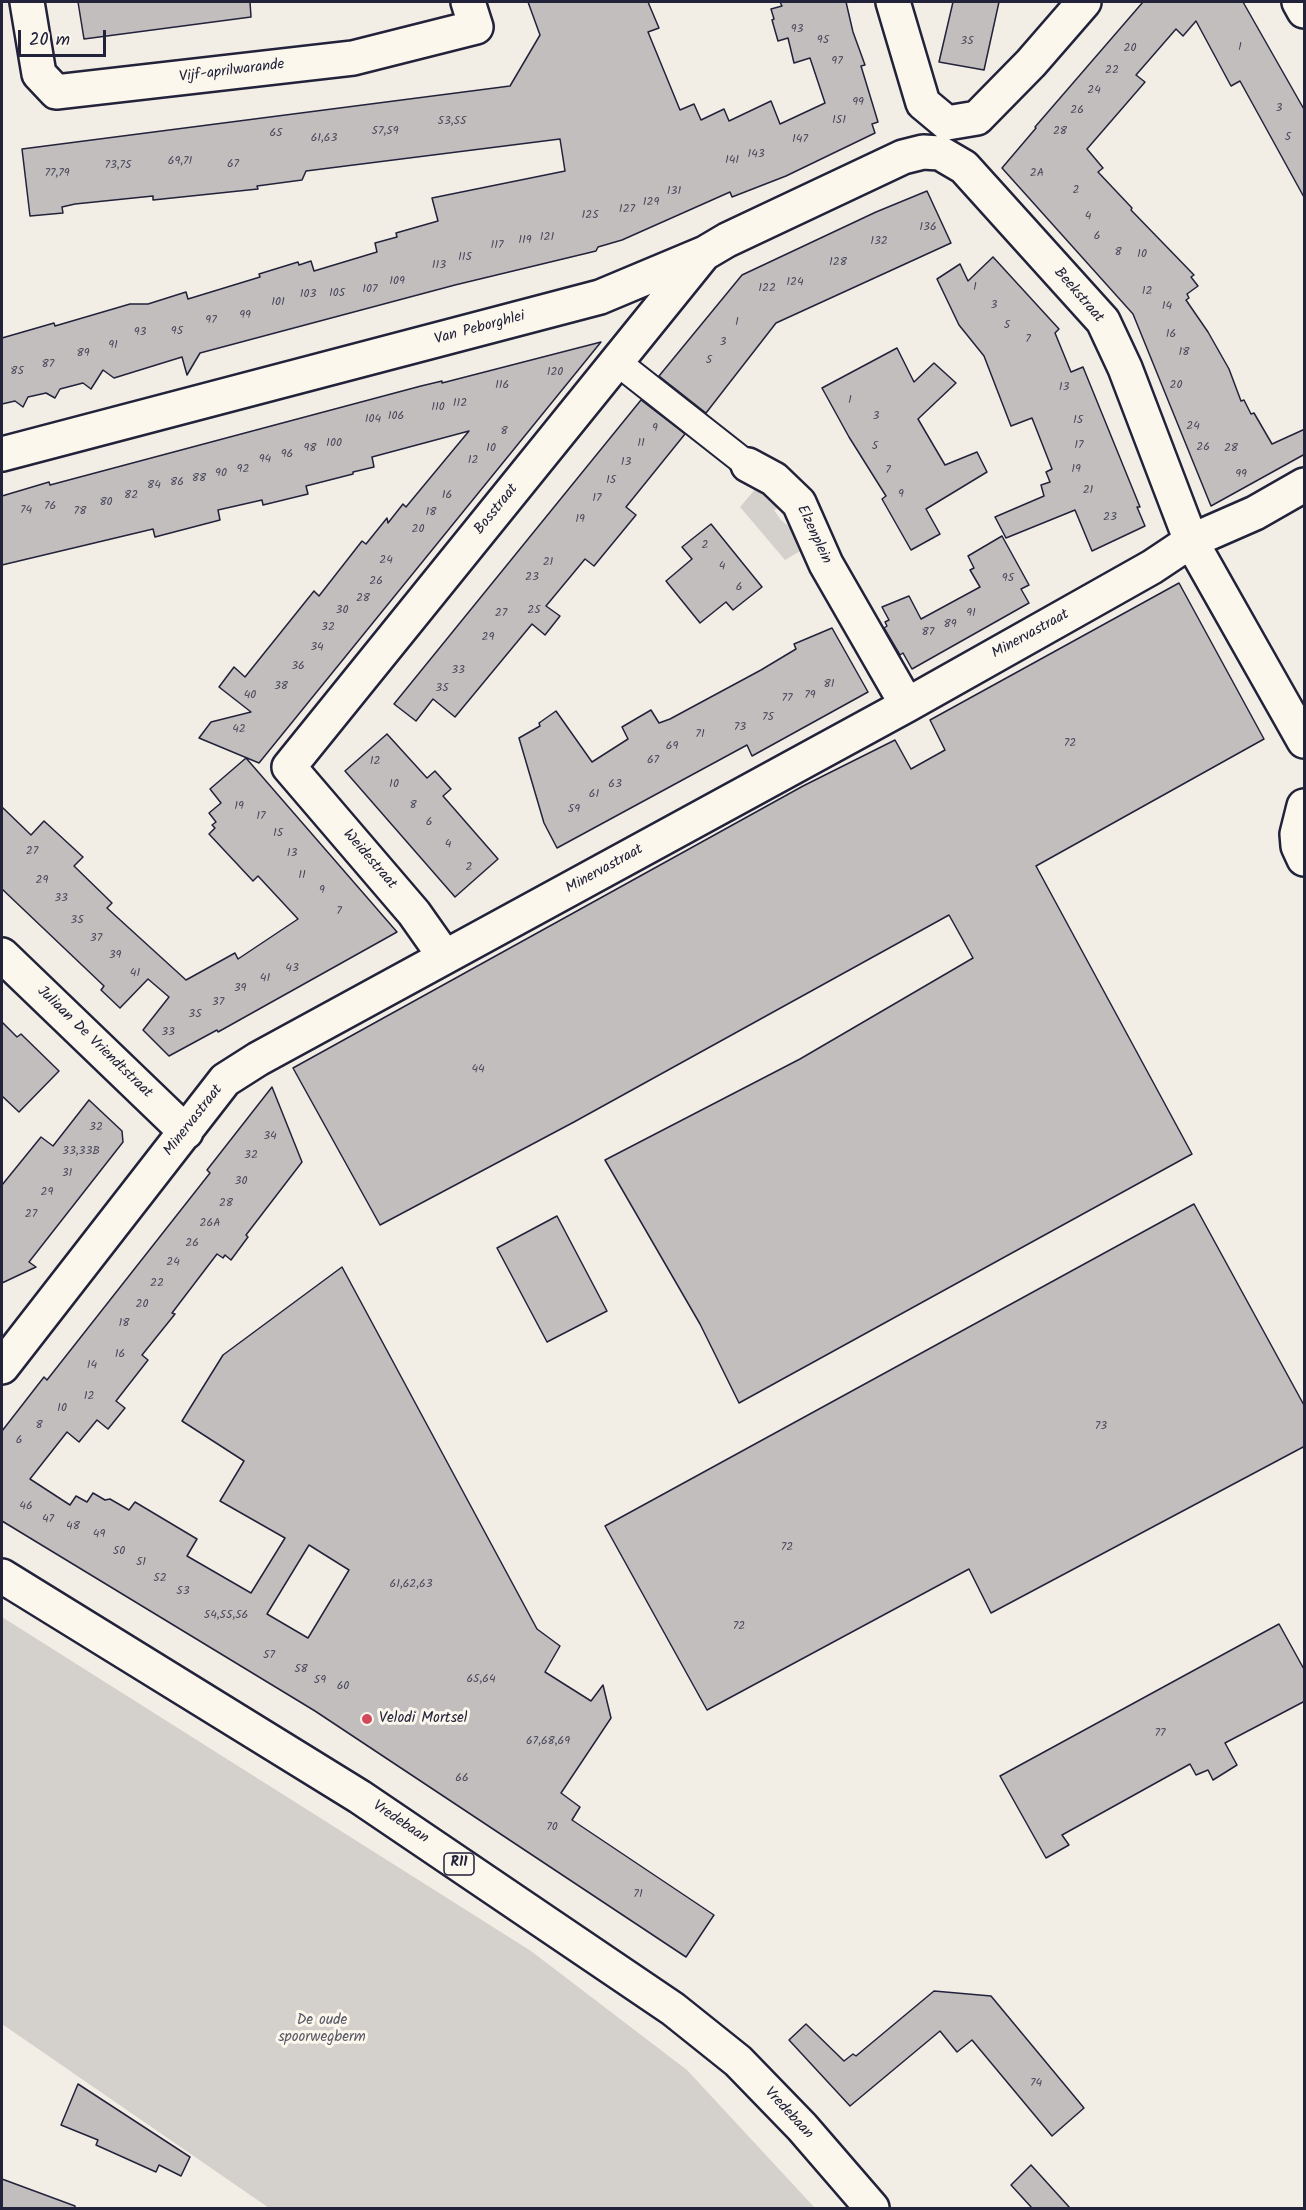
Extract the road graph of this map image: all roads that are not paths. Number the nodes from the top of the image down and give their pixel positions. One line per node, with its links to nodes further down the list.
1 (27, 2): 2 (street, Vijf-aprilwarande)
2 (468, 2)
3 (893, 2): 4 (street)
4 (1084, 2)
5 (1299, 2): 6 (street)
6 (1305, 11)
7 (940, 153): 8 (street, Van Peborghlei); 13 (street, Beekstraat)
8 (705, 253): 9 (street, Bosstraat); 10 (street, Van Peborghlei)
9 (617, 362): 11 (street, Elzenplein); 16 (street, Bosstraat)
10 (2, 454)
11 (748, 465): 14 (street, Elzenplein)
12 (1305, 484): 13 (street, Minervastraat)
13 (1191, 541): 14 (street, Minervastraat); 15 (street, Beekstraat)
14 (907, 705): 20 (street, Minervastraat)
15 (1305, 741)
16 (289, 767): 20 (street, Weidestraat)
17 (1305, 806): 18 (street)
18 (1305, 859)
19 (2, 955): 21 (street, Juliaan De Vriendtstraat)
20 (445, 957): 21 (street, Minervastraat)
21 (186, 1131): 22 (street, Minervastraat)
22 (2, 1368)
23 (2, 1576): 24 (street, Vredebaan / R11)
24 (872, 2208)

